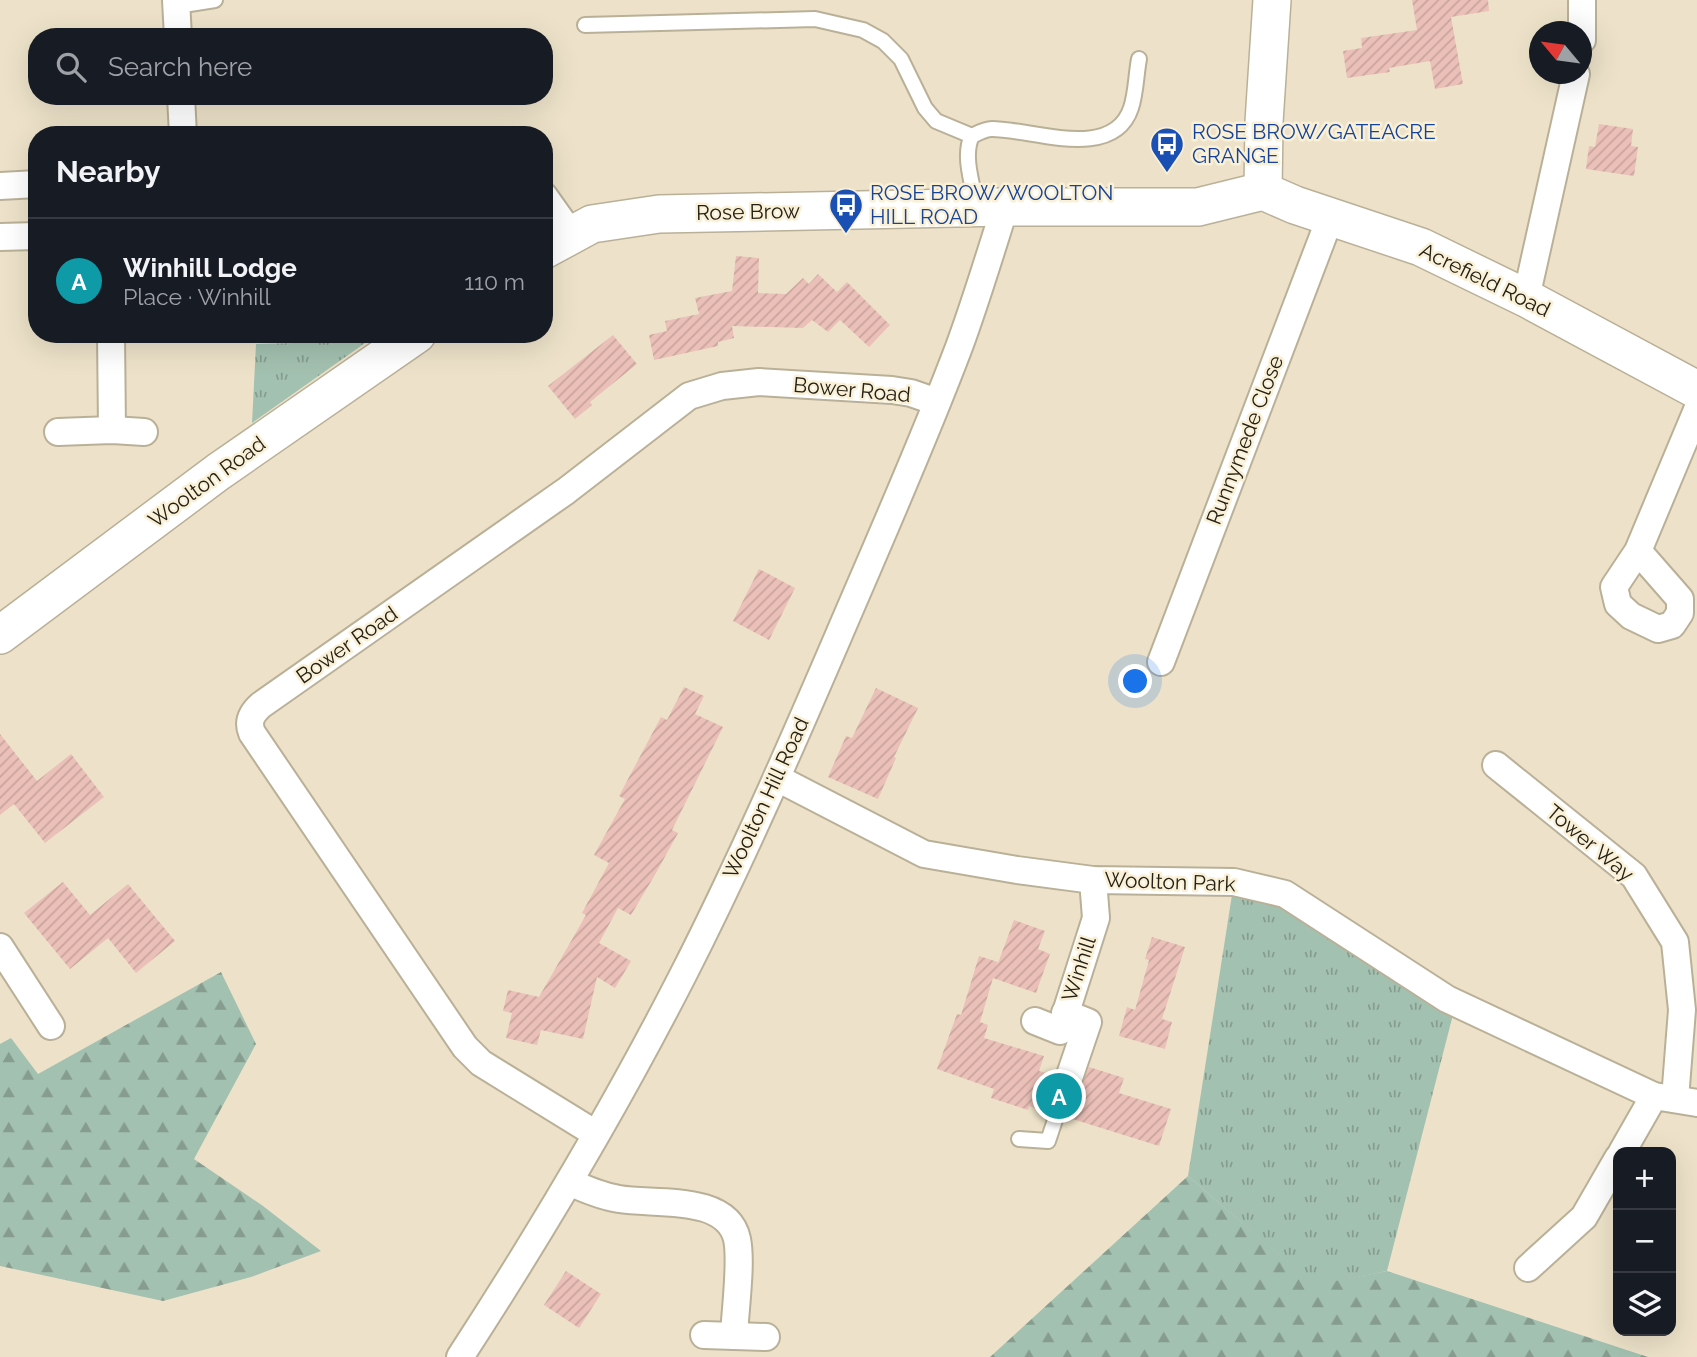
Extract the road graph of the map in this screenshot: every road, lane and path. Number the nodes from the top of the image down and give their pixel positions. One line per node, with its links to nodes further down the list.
1 (215, 0): 4 (lane)
2 (1272, 0): 15 (street)
3 (1582, 0): 5 (street)
4 (177, 3): 7 (street)
5 (1581, 21)
6 (585, 25): 12 (lane)
7 (178, 28)
8 (1139, 60): 12 (lane)
9 (1574, 84): 21 (street)
10 (181, 105): 11 (street)
11 (183, 126)
12 (972, 136): 16 (lane)
13 (28, 184): 14 (street)
14 (0, 186)
15 (1263, 191): 16 (street, Rose Brow); 17 (street, Acrefield Road)
16 (991, 208): 20 (street, Rose Brow); 25 (street, Woolton Hill Road)
17 (1330, 218): 21 (street, Acrefield Road); 32 (street, Runnymede Close)
18 (28, 236): 19 (street)
19 (0, 237)
20 (558, 242)
21 (1526, 298): 24 (street, Acrefield Road)
22 (111, 343): 27 (street)
23 (404, 343): 31 (street, Woolton Road)
24 (1697, 390)
25 (937, 402): 34 (street, Woolton Hill Road); 43 (street, Bower Road)
26 (1697, 410): 30 (street)
27 (112, 430): 28 (street); 29 (street)
28 (58, 432)
29 (144, 432)
30 (1638, 551)
31 (0, 635)
32 (1161, 662)
33 (1496, 765): 41 (street, Tower Way)
34 (777, 778): 35 (street, Woolton Park); 43 (street, Woolton Hill Road)
35 (1093, 880): 37 (street, Winhill); 41 (street, Woolton Park)
36 (0, 947): 39 (street)
37 (1065, 1013): 38 (street, Winhill); 40 (street)
38 (1035, 1021)
39 (51, 1026)
40 (1069, 1078)
41 (1675, 1100): 45 (street)
42 (1056, 1114): 44 (lane)
43 (596, 1133): 47 (street, Woolton Hill Road)
44 (1019, 1139)
45 (1627, 1147)
46 (1613, 1167): 48 (street)
47 (569, 1182): 50 (street); 52 (street, Woolton Hill Road)
48 (1528, 1268)
49 (704, 1335): 50 (street)
50 (734, 1336): 51 (street)
51 (766, 1337)
52 (460, 1357)

